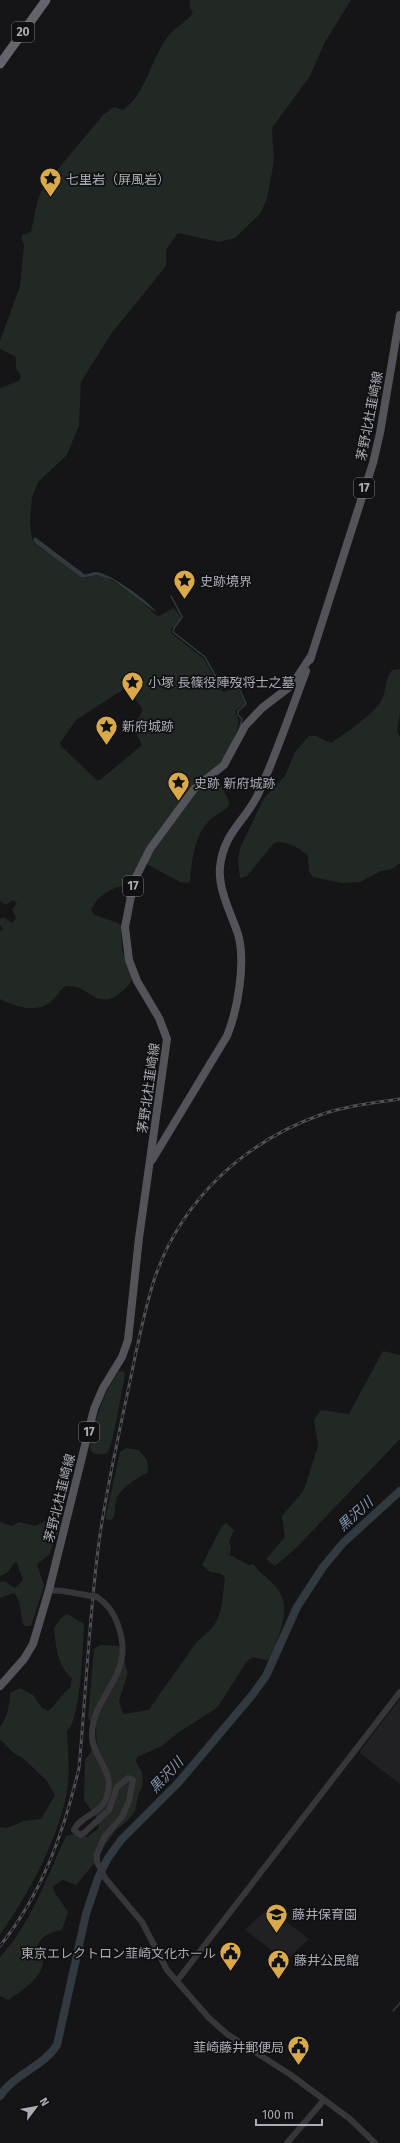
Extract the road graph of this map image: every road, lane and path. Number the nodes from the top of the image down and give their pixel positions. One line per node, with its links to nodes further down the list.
1 (46, 0): 2 (highway, 20)
2 (0, 64)
3 (400, 315): 4 (main road, 茅野北杜韮崎線 / 17)
4 (311, 656): 5 (main road, 茅野北杜韮崎線 / 17); 5 (main road, 茅野北杜韮崎線 / 17)
5 (148, 1168): 6 (main road, 茅野北杜韮崎線 / 17)
6 (49, 1590): 7 (main road, 茅野北杜韮崎線 / 17); 9 (street, bridge)
7 (0, 1686)
8 (400, 1692): 9 (street)
9 (177, 1981): 10 (street)
10 (324, 2100): 11 (street); 12 (street)
11 (287, 2143)
12 (376, 2143)

